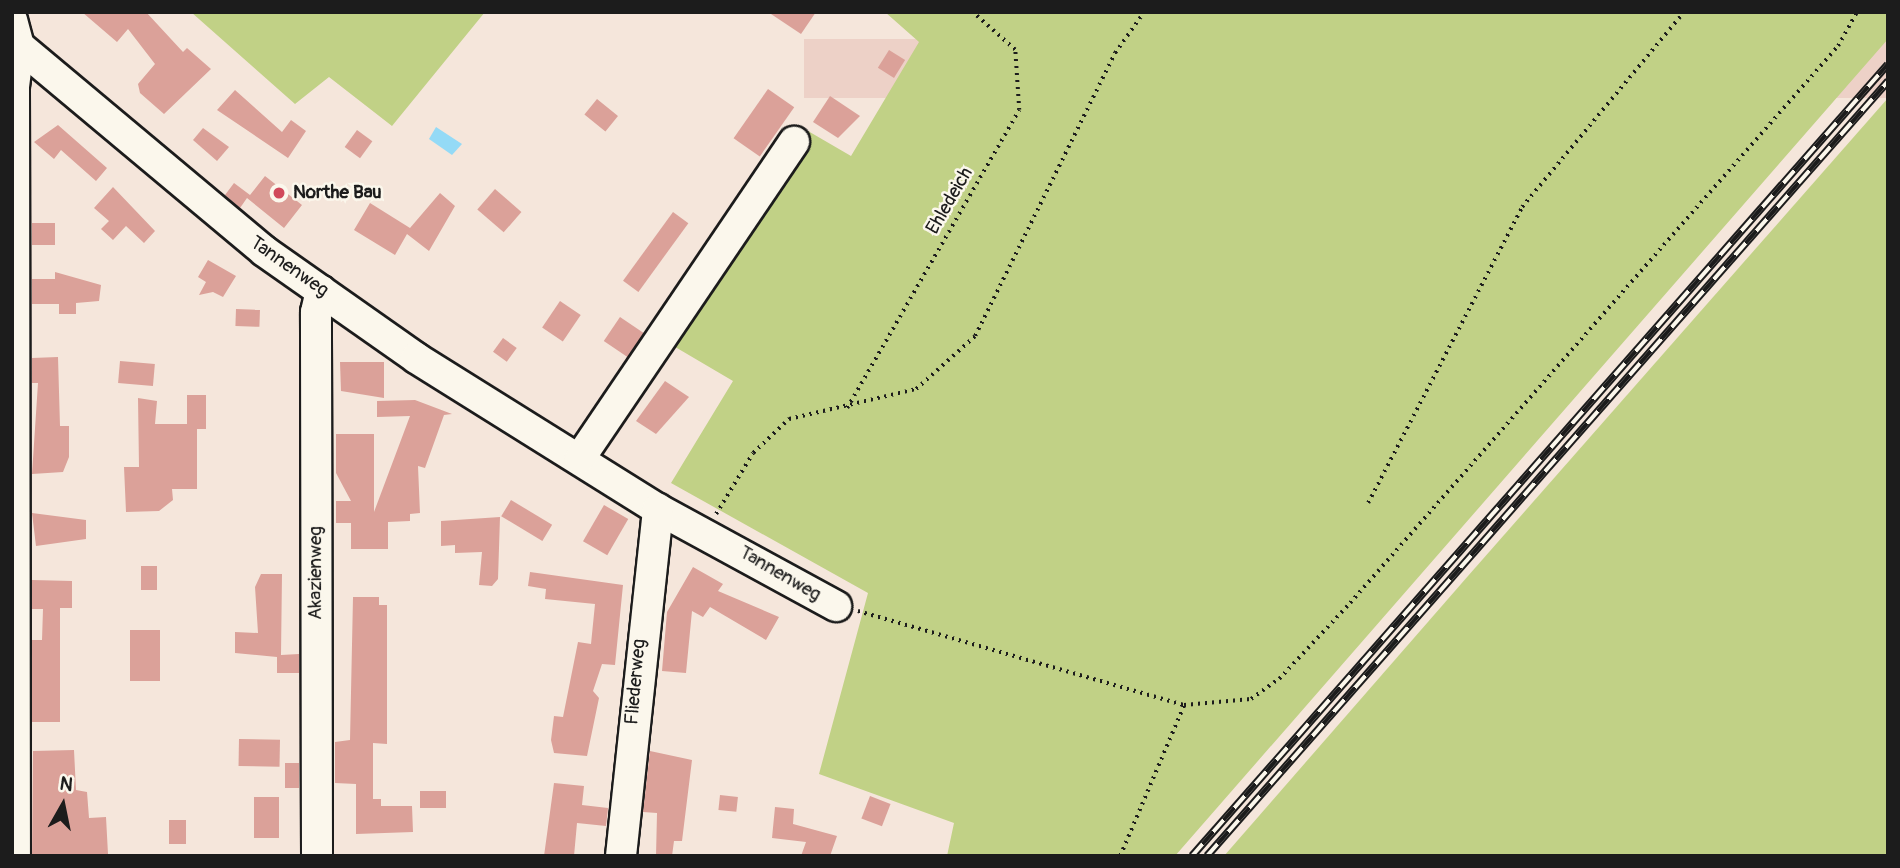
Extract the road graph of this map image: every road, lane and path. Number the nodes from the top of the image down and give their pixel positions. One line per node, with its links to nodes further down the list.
1 (972, 12): 8 (path, Ehledeich)
2 (1144, 12): 8 (path)
3 (1684, 12): 10 (path)
4 (1857, 12): 14 (path)
5 (16, 33): 7 (street, Tannenweg); 15 (street)
6 (794, 142): 9 (street)
7 (321, 290): 9 (street, Tannenweg); 17 (street, Akazienweg)
8 (847, 408): 12 (path)
9 (580, 458): 11 (street, Tannenweg)
10 (1368, 503)
11 (658, 509): 12 (street, Tannenweg); 18 (street, Fliederweg)
12 (706, 531): 13 (street, Tannenweg)
13 (836, 606): 14 (path)
14 (1184, 705): 19 (path)
15 (13, 771): 16 (street)
16 (15, 856)
17 (317, 856)
18 (621, 856)
19 (1120, 856)

